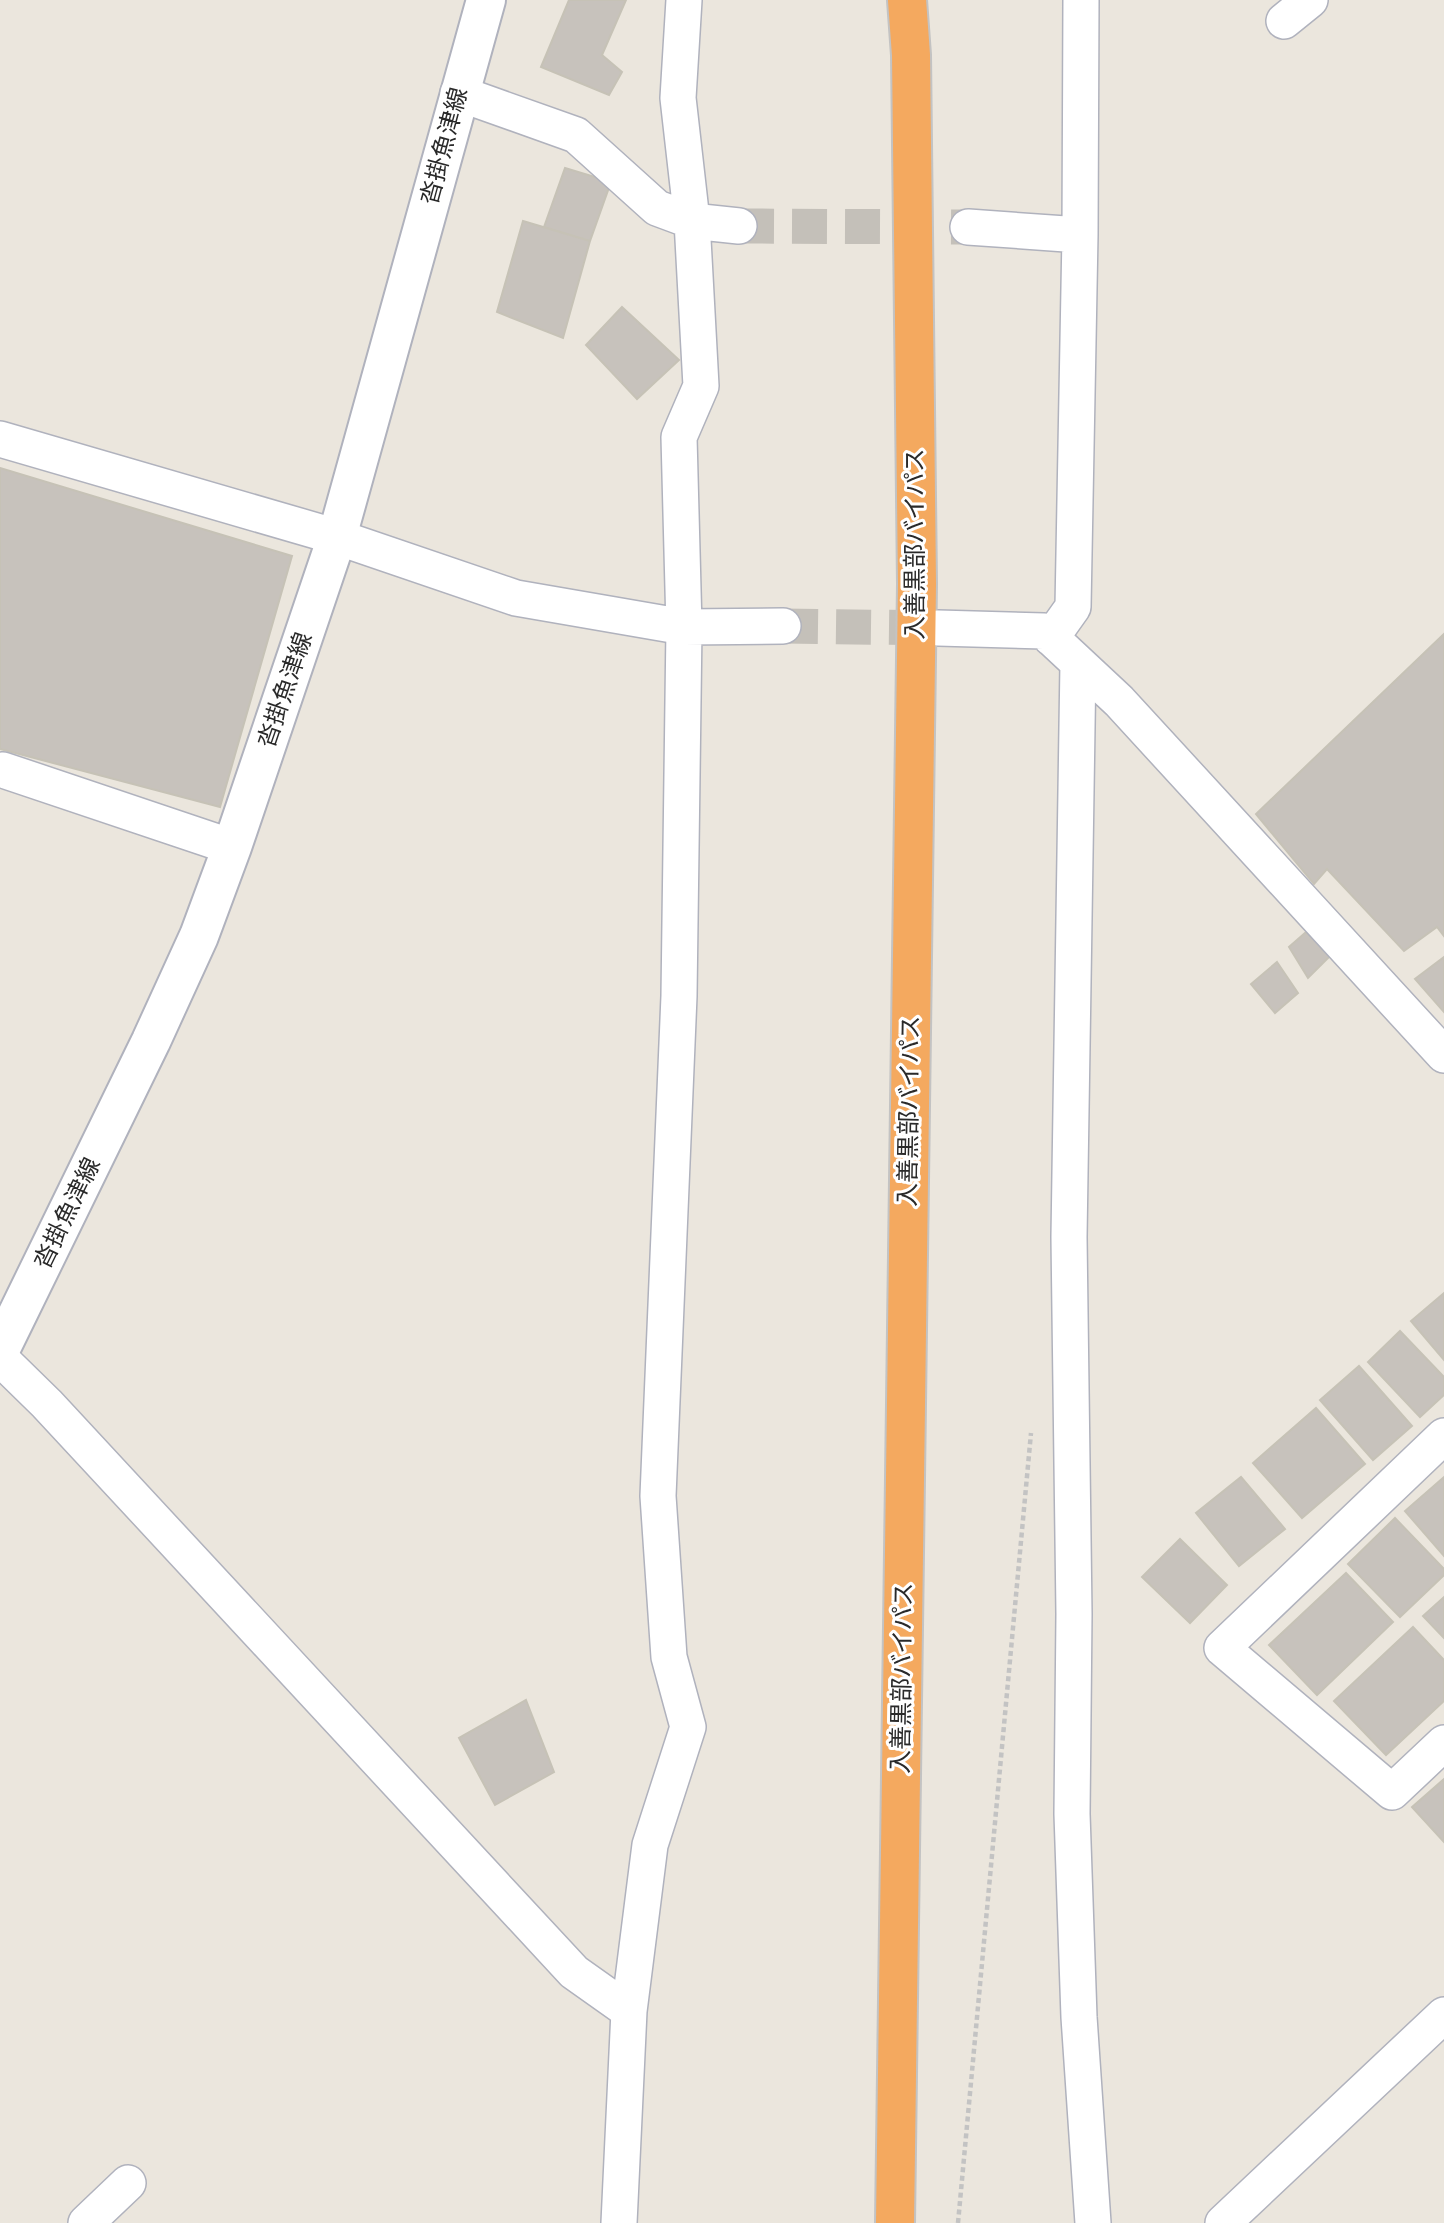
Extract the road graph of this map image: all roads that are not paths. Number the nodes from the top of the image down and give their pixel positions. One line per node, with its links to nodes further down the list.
1 (486, 0): 5 (main road, 沓掛魚津線)
2 (684, 0): 6 (street)
3 (907, 0): 29 (highway, 入善黒部バイパス)
4 (1080, 0): 9 (street)
5 (458, 93): 6 (street); 11 (main road, 沓掛魚津線)
6 (692, 221): 7 (street); 13 (street)
7 (739, 226)
8 (968, 227): 9 (street)
9 (1080, 234): 15 (street)
10 (0, 439): 11 (street)
11 (337, 537): 13 (street); 18 (main road, 沓掛魚津線)
12 (783, 626): 13 (street)
13 (684, 627): 24 (street)
14 (938, 628): 15 (street)
15 (1051, 638): 16 (street)
16 (1078, 663): 19 (street); 30 (street)
17 (3, 770): 18 (street)
18 (232, 847): 20 (main road, 沓掛魚津線)
19 (1444, 1055)
20 (0, 1350)
21 (0, 1358): 24 (street)
22 (1444, 1436): 23 (street)
23 (1444, 1743)
24 (629, 2011): 28 (street)
25 (1444, 2015): 31 (street)
26 (128, 2183): 27 (street)
27 (86, 2223)
28 (619, 2223)
29 (895, 2223)
30 (1093, 2223)
31 (1223, 2223)

